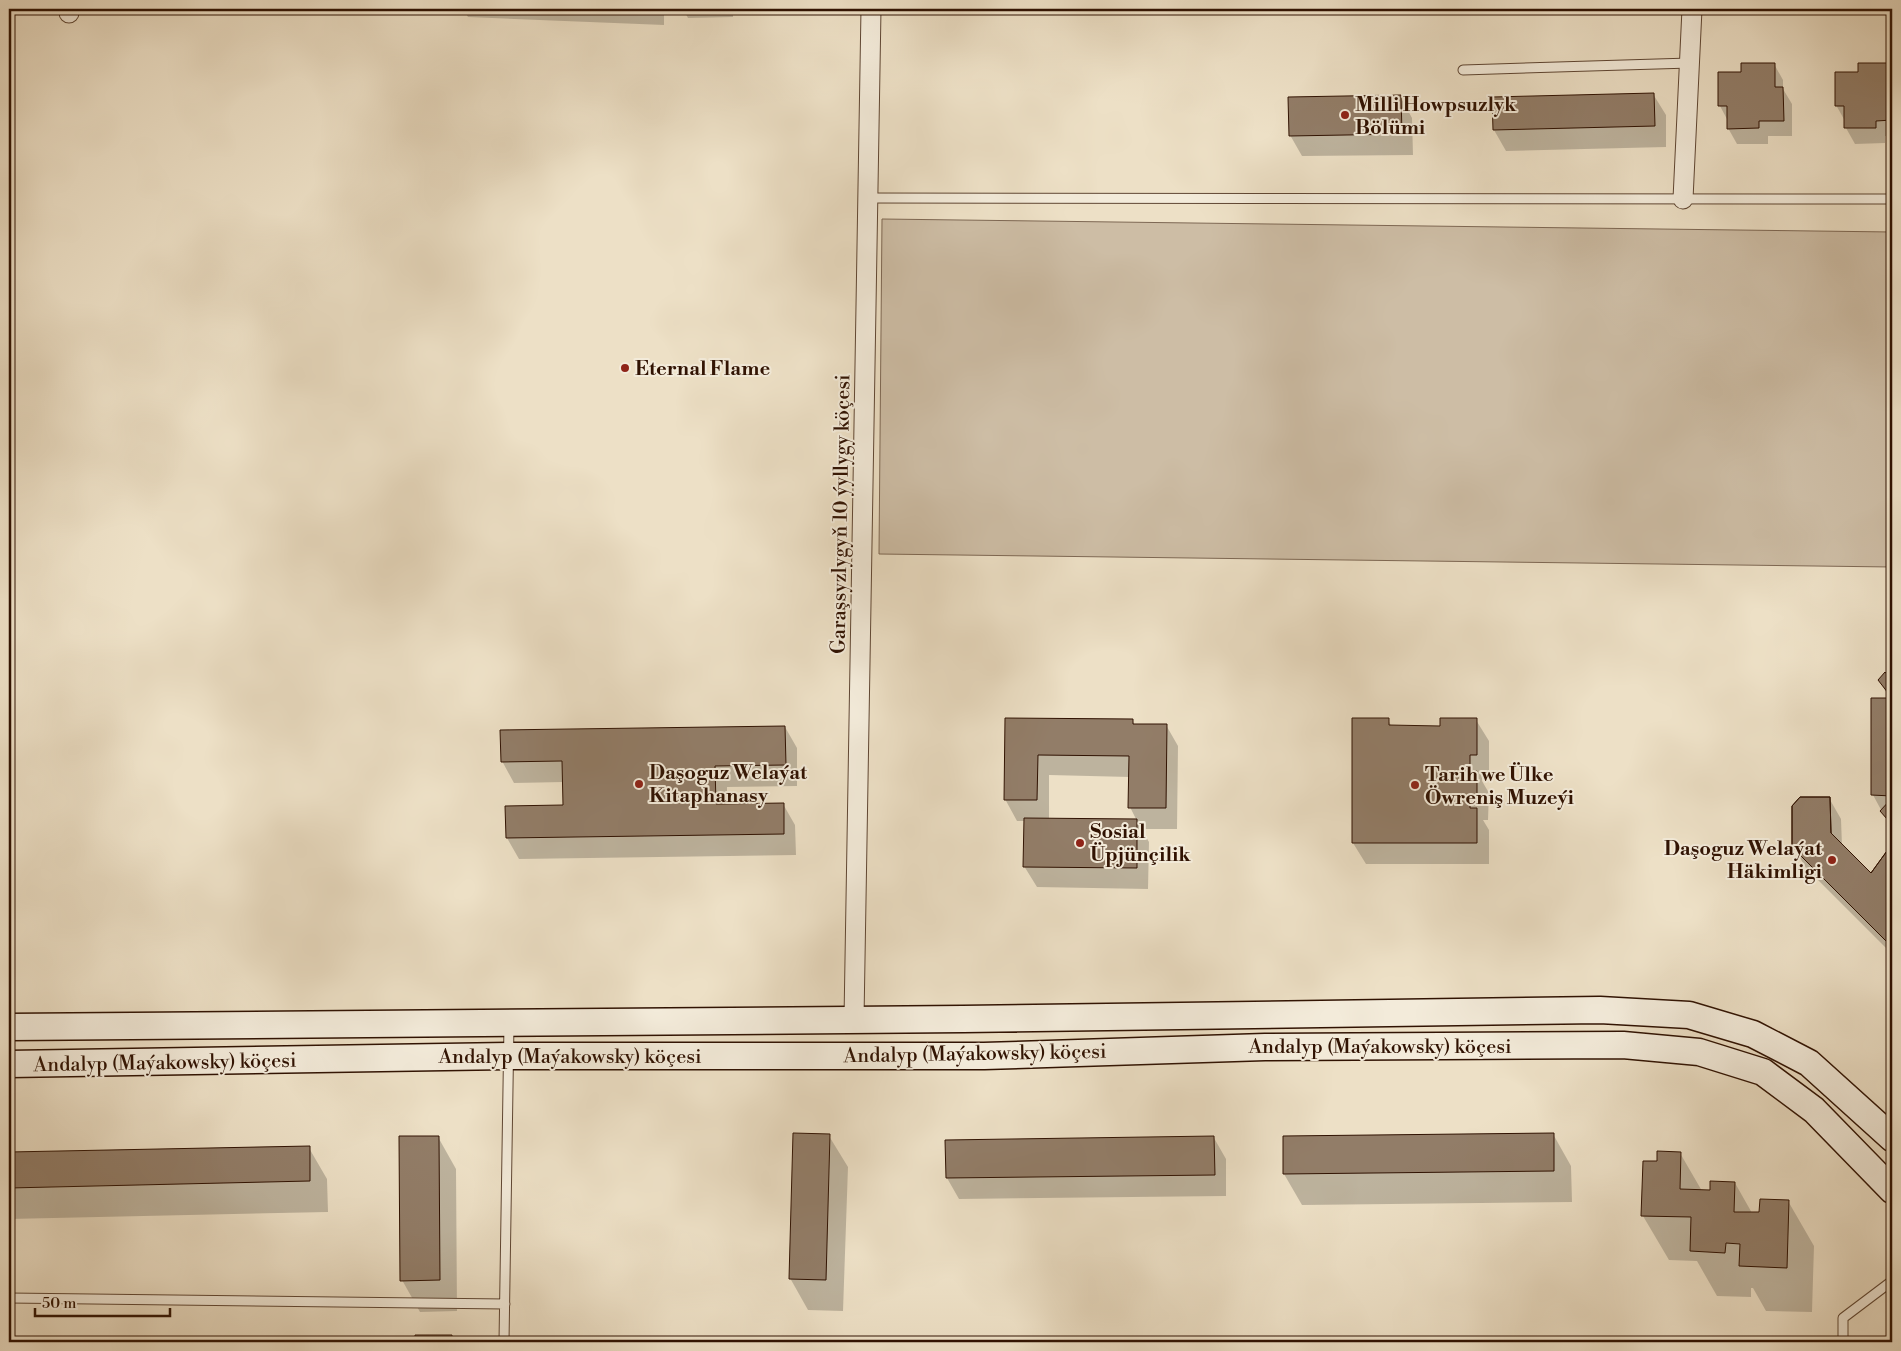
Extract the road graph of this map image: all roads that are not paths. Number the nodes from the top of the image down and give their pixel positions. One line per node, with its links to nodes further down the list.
1 (871, 9): 5 (street, Garaşsyzlygyň 10 ýyllygy köçesi)
2 (1692, 9): 3 (street)
3 (1690, 64): 4 (lane); 6 (street)
4 (1463, 70)
5 (868, 198): 6 (lane); 8 (street, Garaşsyzlygyň 10 ýyllygy köçesi)
6 (1683, 199): 7 (lane)
7 (1892, 199)
8 (854, 1019): 9 (main road, Andalyp (Maýakowsky) köçesi); 13 (main road, Andalyp (Maýakowsky) köçesi)
9 (509, 1022): 10 (main road, Andalyp (Maýakowsky) köçesi); 11 (lane)
10 (9, 1027)
11 (508, 1056): 12 (main road, Andalyp (Maýakowsky) köçesi); 14 (main road, Andalyp (Maýakowsky) köçesi); 17 (lane)
12 (9, 1064)
13 (1892, 1138)
14 (1892, 1190)
15 (1892, 1281): 19 (lane)
16 (9, 1298): 17 (lane)
17 (505, 1304): 18 (lane)
18 (504, 1342)
19 (1843, 1342)

